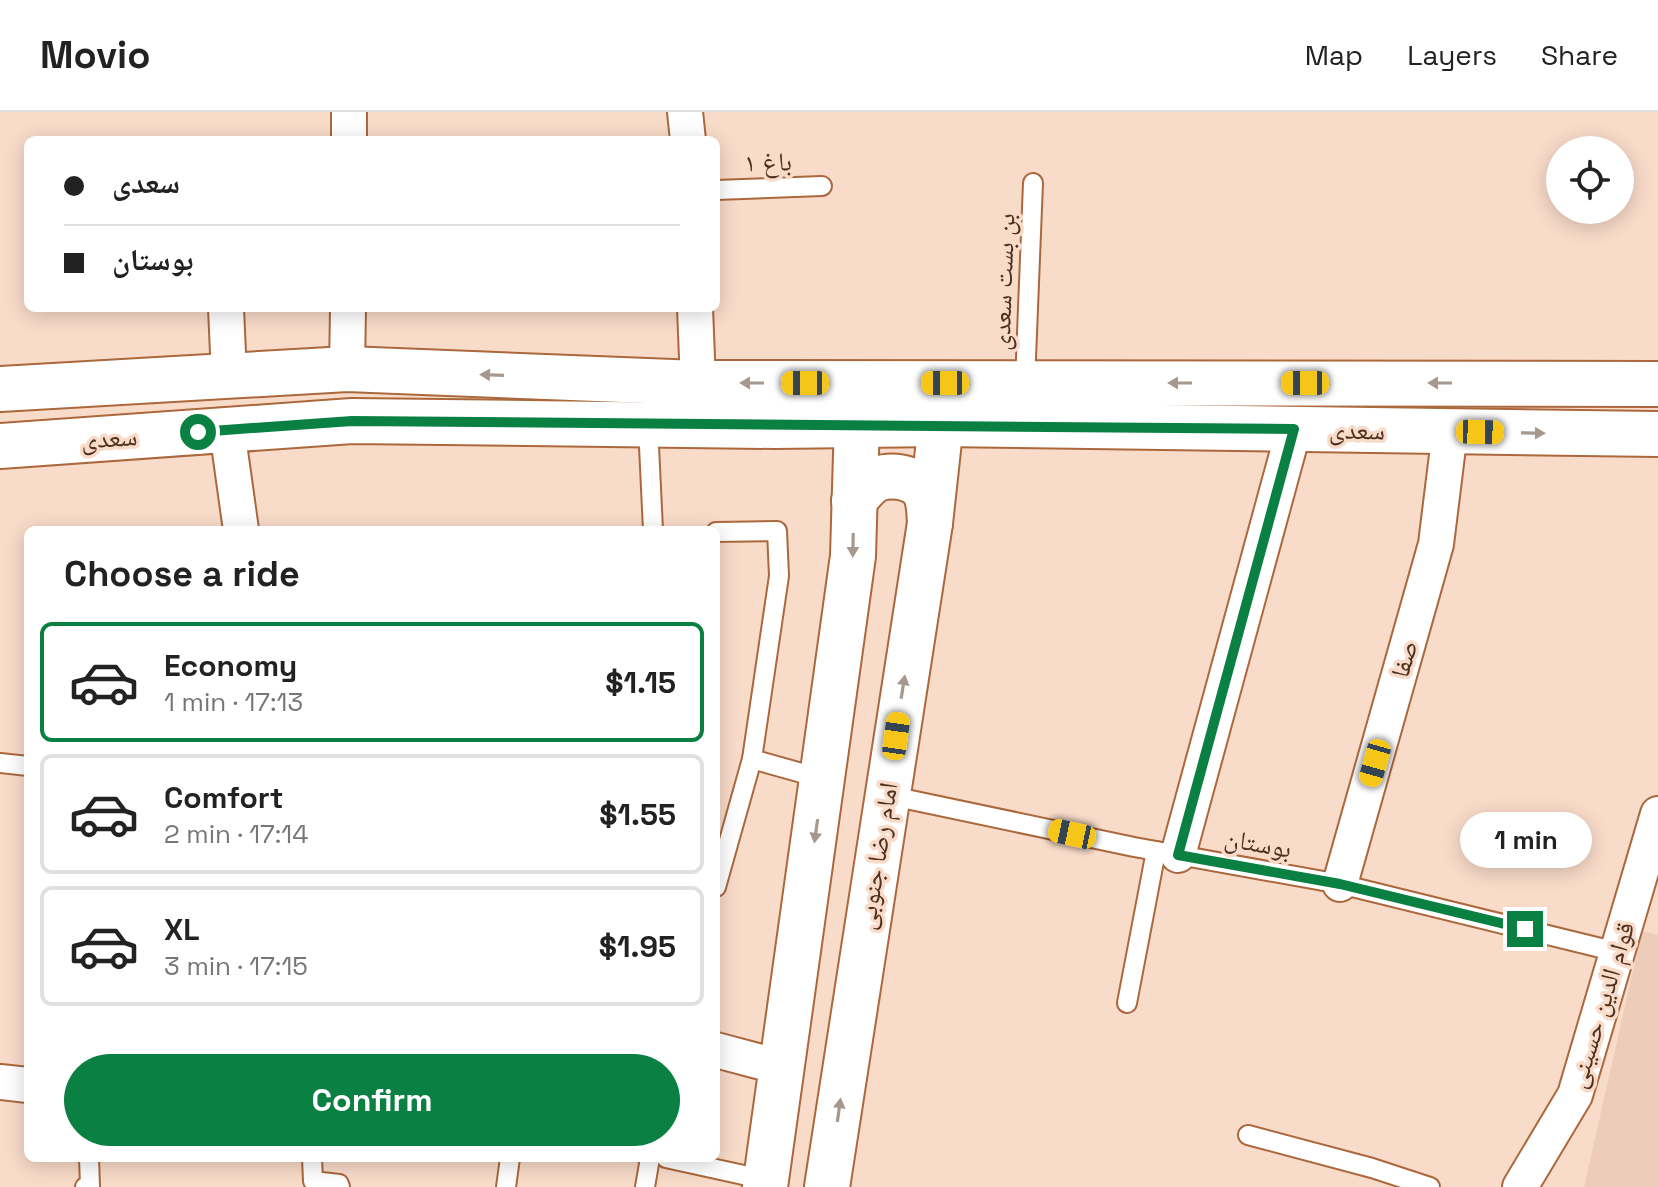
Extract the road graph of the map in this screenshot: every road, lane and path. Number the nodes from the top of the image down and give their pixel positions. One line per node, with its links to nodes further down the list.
1 (349, 112): 3 (street)
2 (685, 112): 4 (street)
3 (349, 136)
4 (688, 136)
5 (1033, 183): 14 (lane, بن بست سعدی)
6 (822, 186): 7 (lane, باغ ۱)
7 (720, 190)
8 (226, 312): 12 (street)
9 (348, 312): 11 (street)
10 (695, 312): 13 (street)
11 (347, 369): 12 (main road, سعدی); 13 (main road, سعدی, one-way to 11)
12 (229, 376): 16 (main road, سعدی)
13 (698, 383): 17 (main road, سعدی, one-way to 13)
14 (1025, 383): 15 (main road, سعدی, one-way to 14); 18 (main road, سعدی)
15 (1658, 384)
16 (0, 389)
17 (858, 404): 18 (main road, سعدی); 19 (main road, سعدی); 25 (main road)
18 (943, 404): 20 (main road, سعدی); 26 (main road, امام رضا جنوبی)
19 (648, 425): 21 (main road, سعدی); 28 (lane)
20 (1294, 429): 22 (main road, سعدی); 36 (street)
21 (227, 430): 24 (main road, سعدی); 27 (street)
22 (1450, 431): 23 (main road, سعدی, one-way to 23); 38 (street, صفا)
23 (1658, 434)
24 (0, 446)
25 (854, 501): 26 (main road); 33 (main road, one-way to 33)
26 (930, 523): 34 (main road, امام رضا جنوبی, one-way to 26)
27 (240, 526)
28 (653, 526)
29 (720, 532): 30 (lane)
30 (752, 759): 33 (lane); 37 (lane)
31 (0, 763): 32 (lane)
32 (24, 766)
33 (823, 779): 42 (main road, one-way to 42)
34 (887, 795): 36 (lane, بوستان); 54 (main road, امام رضا جنوبی, one-way to 34)
35 (1658, 814): 39 (street, قوام الدین حسینی)
36 (1167, 853): 38 (lane, بوستان); 40 (lane)
37 (720, 873)
38 (1340, 884): 39 (lane, بوستان)
39 (1617, 952): 56 (street, قوام الدین حسینی)
40 (1127, 1003)
41 (720, 1051): 42 (street)
42 (780, 1067): 49 (main road)
43 (1248, 1135): 55 (lane)
44 (89, 1162): 50 (lane)
45 (312, 1162): 51 (lane)
46 (509, 1162): 52 (lane)
47 (649, 1162): 53 (lane)
48 (682, 1162): 49 (lane)
49 (765, 1183)
50 (85, 1187)
51 (340, 1187)
52 (506, 1187)
53 (645, 1187)
54 (827, 1187)
55 (1430, 1187)
56 (1520, 1187)

